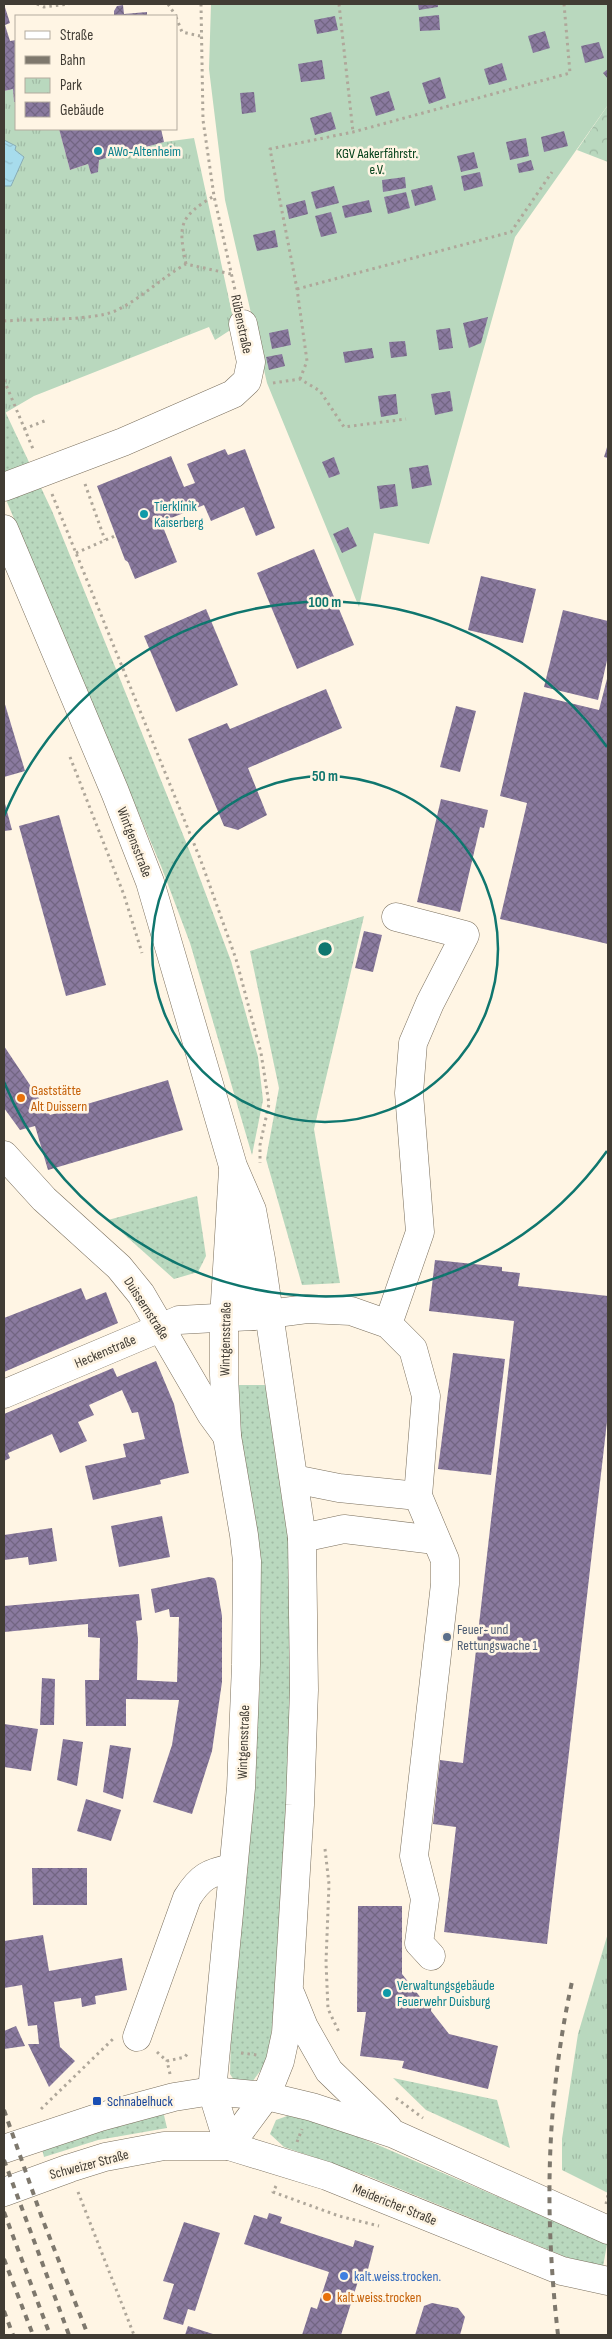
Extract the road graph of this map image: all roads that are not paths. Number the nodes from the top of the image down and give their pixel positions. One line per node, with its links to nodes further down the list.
1 (243, 324): 2 (main road, Rübenstraße)
2 (4, 487)
3 (4, 529): 6 (main road, Wintgensstraße)
4 (396, 917): 10 (main road)
5 (4, 1155): 11 (main road, Duissernstraße)
6 (233, 1166): 7 (main road, Wintgensstraße); 8 (main road, Wintgensstraße)
7 (230, 1210): 8 (main road); 9 (main road, Wintgensstraße)
8 (261, 1314): 9 (main road, Heckenstraße); 10 (main road, Heckenstraße); 14 (main road, Wintgensstraße)
9 (224, 1318): 11 (main road, Heckenstraße); 13 (main road, Wintgensstraße)
10 (388, 1324): 15 (main road)
11 (160, 1327): 12 (main road, Heckenstraße); 13 (main road, Duissernstraße)
12 (4, 1394)
13 (227, 1436): 18 (main road, Wintgensstraße)
14 (294, 1480): 15 (main road); 16 (main road, Wintgensstraße)
15 (418, 1496): 17 (main road)
16 (302, 1538): 17 (main road); 20 (main road, Wintgensstraße)
17 (435, 1540): 19 (main road)
18 (233, 1868): 21 (main road); 22 (main road, Wintgensstraße)
19 (431, 1956)
20 (290, 1993): 23 (main road, Wintgensstraße); 24 (main road, Wintgensstraße)
21 (137, 2037)
22 (212, 2091): 23 (main road); 26 (main road, Wintgensstraße); 27 (main road)
23 (266, 2096): 24 (main road); 26 (main road, Wintgensstraße)
24 (394, 2134): 29 (main road)
25 (177, 2145): 26 (main road, Meidericher Straße); 28 (main road, Schweizer Straße)
26 (228, 2146): 30 (main road, Meidericher Straße)
27 (4, 2149)
28 (4, 2192)
29 (608, 2230)
30 (608, 2281)

